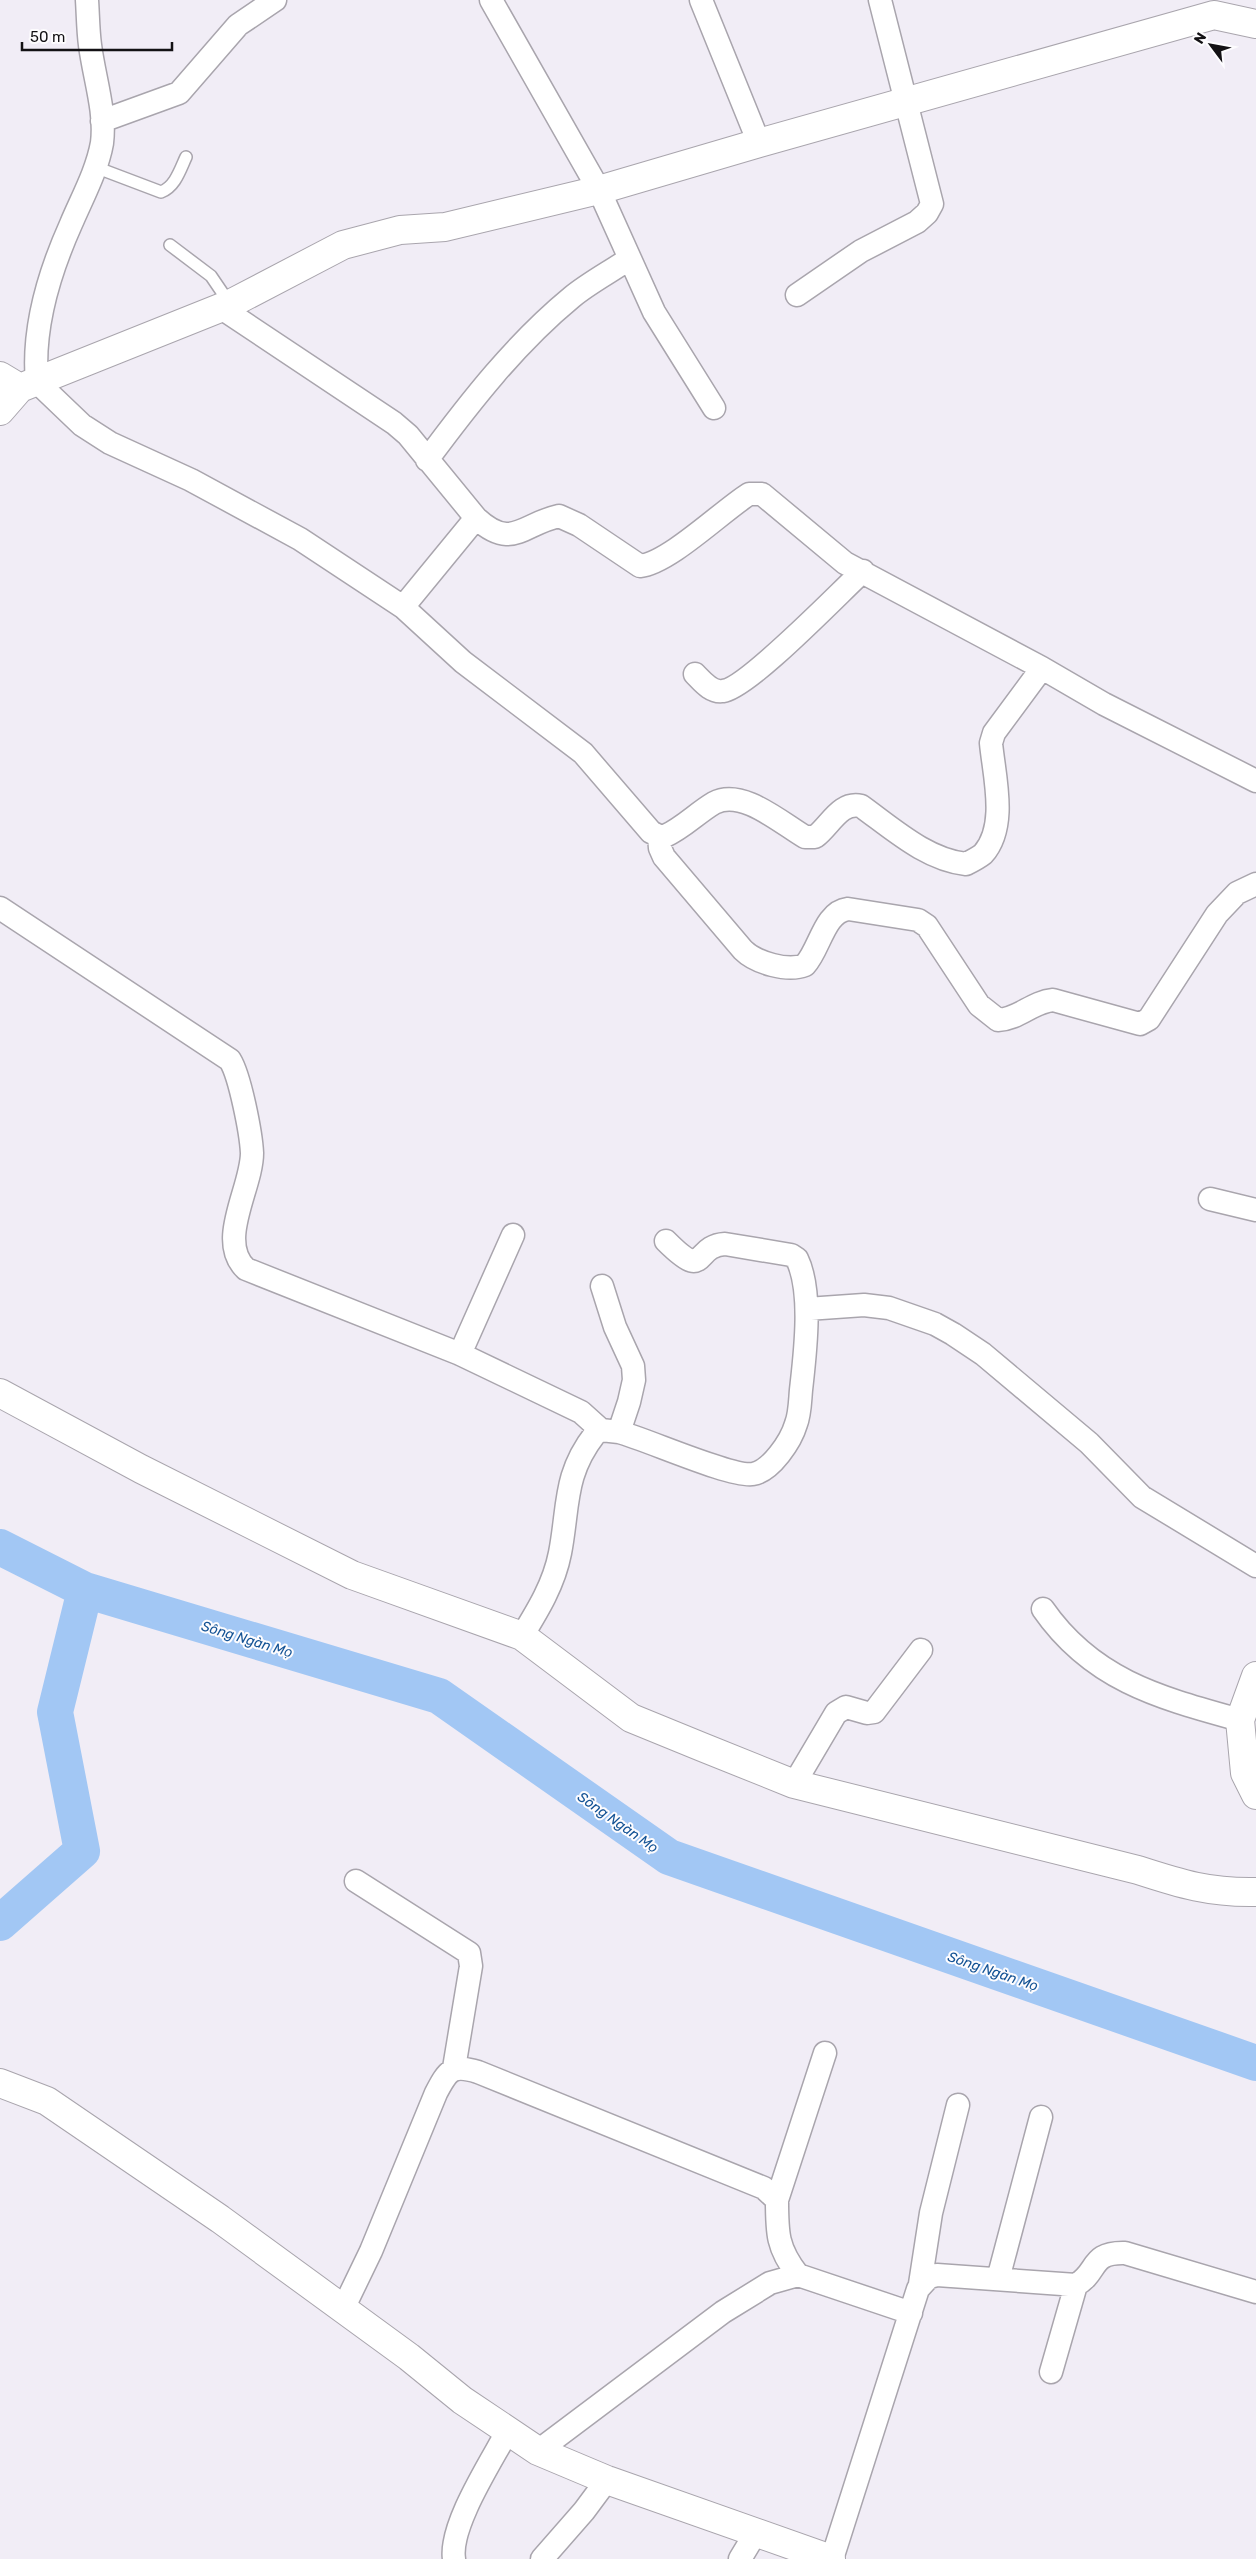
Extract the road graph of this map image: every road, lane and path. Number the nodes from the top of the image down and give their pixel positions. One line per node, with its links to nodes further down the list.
1 (87, 0): 8 (street)
2 (274, 0): 8 (street)
3 (491, 0): 12 (street)
4 (701, 0): 9 (street)
5 (880, 0): 7 (street)
6 (1256, 24): 7 (street)
7 (906, 101): 9 (street); 15 (street)
8 (102, 122): 11 (street)
9 (759, 143): 12 (street)
10 (186, 157): 11 (lane)
11 (95, 167): 17 (street)
12 (599, 190): 14 (street); 16 (street)
13 (170, 245): 16 (lane)
14 (629, 259): 18 (street); 20 (street)
15 (796, 295)
16 (225, 306): 17 (street); 20 (street)
17 (19, 382): 19 (street); 23 (street)
18 (714, 408)
19 (0, 411)
20 (427, 460): 21 (street)
21 (476, 518): 22 (street); 23 (street)
22 (863, 572): 24 (street); 25 (street)
23 (403, 607): 27 (street)
24 (1042, 668): 26 (street); 27 (street)
25 (695, 674)
26 (1256, 781)
27 (659, 836): 28 (street)
28 (1256, 884)
29 (0, 908): 36 (street)
30 (1210, 1199): 31 (street)
31 (1256, 1210)
32 (513, 1235): 36 (street)
33 (666, 1242): 35 (street)
34 (602, 1286): 38 (street)
35 (807, 1309): 38 (street); 39 (street)
36 (460, 1354): 38 (street)
37 (0, 1393): 41 (street)
38 (610, 1431): 41 (street)
39 (1256, 1566)
40 (1043, 1609): 44 (street)
41 (522, 1636): 45 (street)
42 (921, 1650): 45 (street)
43 (1256, 1676): 44 (street)
44 (1240, 1720): 46 (street)
45 (794, 1784): 48 (street)
46 (1256, 1795)
47 (356, 1881): 50 (street)
48 (1256, 1892)
49 (825, 2053): 54 (street)
50 (454, 2068): 54 (street); 60 (street)
51 (0, 2083): 60 (street)
52 (958, 2105): 57 (street)
53 (1041, 2117): 56 (street)
54 (777, 2200): 55 (street)
55 (798, 2275): 61 (street); 64 (street)
56 (998, 2279): 57 (street); 58 (street)
57 (920, 2284): 61 (street)
58 (1076, 2285): 59 (street); 62 (street)
59 (1256, 2292)
60 (344, 2309): 63 (street)
61 (911, 2313): 70 (street)
62 (1050, 2372)
63 (506, 2432): 64 (street); 67 (street)
64 (538, 2451): 65 (street)
65 (607, 2480): 66 (street); 68 (street)
66 (756, 2534): 69 (street); 70 (street)
67 (454, 2559)
68 (542, 2559)
69 (740, 2559)
70 (832, 2559)

